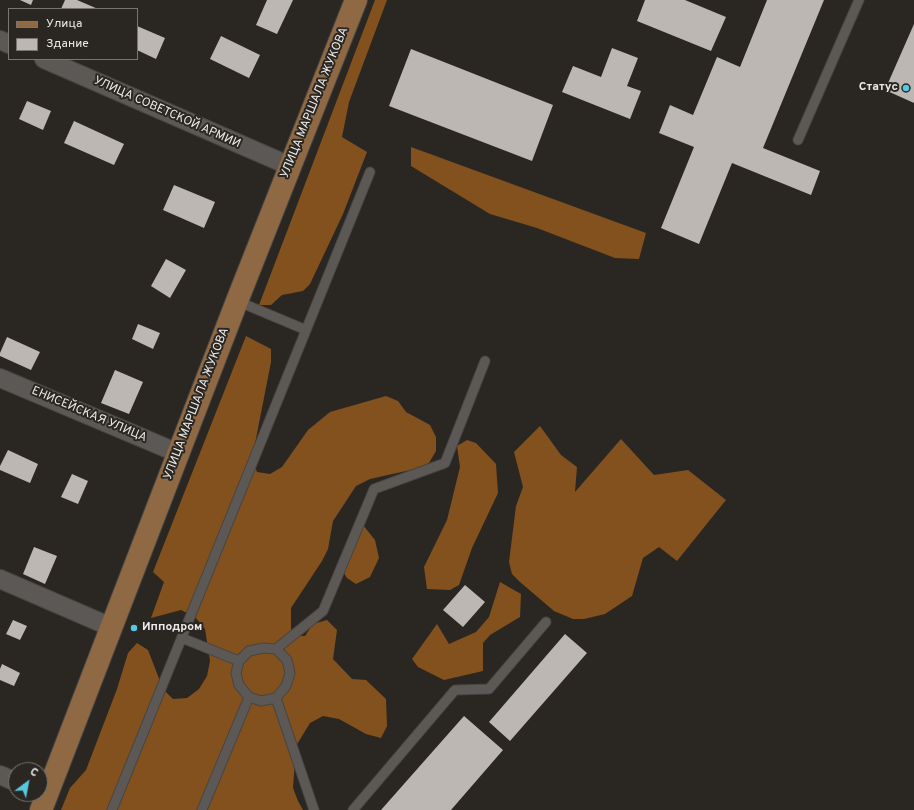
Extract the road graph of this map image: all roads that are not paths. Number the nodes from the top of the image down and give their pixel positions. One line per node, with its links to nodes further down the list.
1 (356, 0): 5 (main road, УЛИЦА МАРШАЛА ЖУКОВА)
2 (859, 0): 4 (lane)
3 (46, 60): 5 (street, УЛИЦА СОВЕТСКОЙ АРМИИ)
4 (798, 140)
5 (290, 166): 7 (main road, УЛИЦА МАРШАЛА ЖУКОВА)
6 (370, 172): 8 (lane)
7 (237, 301): 8 (lane); 11 (main road, УЛИЦА МАРШАЛА ЖУКОВА)
8 (306, 330): 15 (lane)
9 (485, 361): 16 (lane)
10 (0, 378): 11 (street, ЕНИСЕЙСКАЯ УЛИЦА)
11 (178, 453): 14 (main road, УЛИЦА МАРШАЛА ЖУКОВА)
12 (0, 579): 14 (street)
13 (546, 622): 24 (lane)
14 (111, 627): 20 (main road, УЛИЦА МАРШАЛА ЖУКОВА)
15 (182, 638): 17 (lane); 21 (lane)
16 (276, 649): 17 (lane); 19 (lane)
17 (239, 661): 18 (lane)
18 (249, 697): 19 (lane); 22 (lane)
19 (276, 698): 23 (lane)
20 (48, 785)
21 (112, 810)
22 (202, 810)
23 (314, 810)
24 (353, 810)

